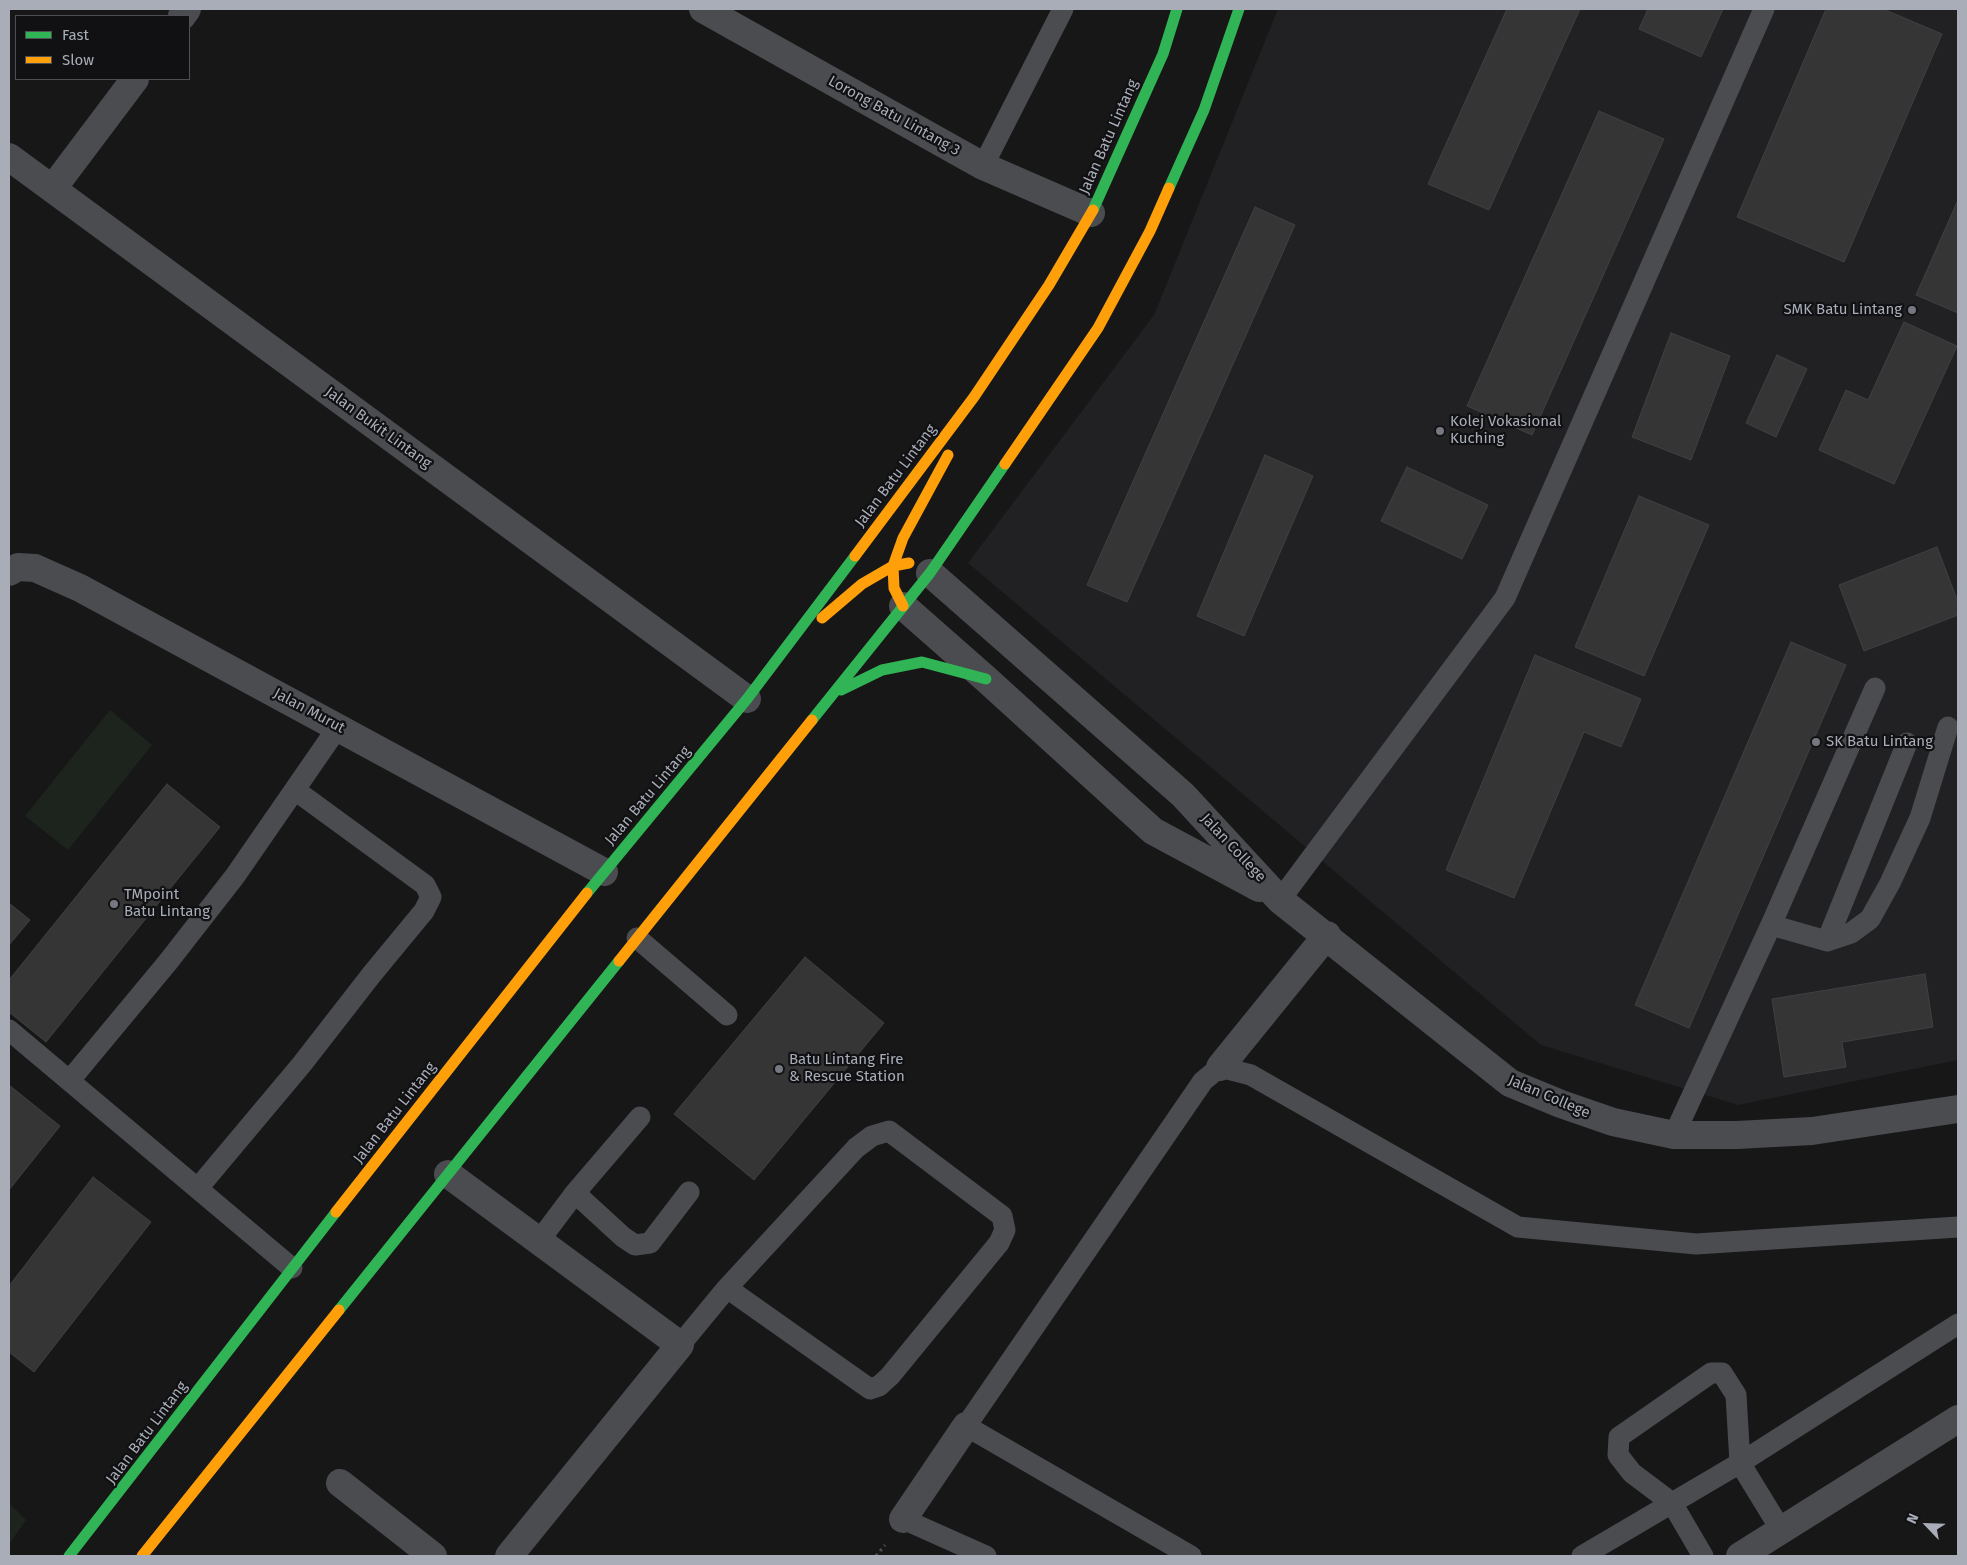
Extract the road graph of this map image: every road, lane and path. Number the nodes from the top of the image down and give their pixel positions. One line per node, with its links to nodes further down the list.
1 (703, 9): 8 (street, Lorong Batu Lintang 3)
2 (1063, 9): 8 (lane)
3 (1177, 9): 10 (main road, Jalan Batu Lintang)
4 (1239, 9): 14 (main road)
5 (1764, 9): 28 (lane)
6 (134, 80): 9 (street)
7 (9, 157): 9 (street, Jalan Bukit Lintang)
8 (983, 166): 10 (street, Lorong Batu Lintang 3)
9 (53, 188): 20 (street, Jalan Bukit Lintang)
10 (1091, 213): 11 (main road, Jalan Batu Lintang)
11 (974, 397): 12 (main road); 16 (main road, Jalan Batu Lintang)
12 (893, 566): 14 (main road); 15 (main road); 16 (main road)
13 (9, 572): 21 (street, Jalan Murut)
14 (930, 573): 15 (main road); 25 (street, Jalan College)
15 (903, 606): 17 (street); 19 (main road)
16 (784, 650): 20 (main road, Jalan Batu Lintang)
17 (986, 678): 19 (main road); 26 (street)
18 (1875, 688): 29 (lane)
19 (832, 695): 31 (main road)
20 (747, 700): 27 (main road, Jalan Batu Lintang)
21 (338, 727): 24 (lane); 27 (street, Jalan Murut)
22 (1948, 727): 32 (lane)
23 (1907, 743): 32 (lane)
24 (295, 790): 36 (lane); 41 (lane)
25 (1183, 795): 26 (street, Jalan College); 28 (street, Jalan College)
26 (1153, 831): 28 (street)
27 (604, 872): 46 (main road, Jalan Batu Lintang)
28 (1280, 900): 30 (street, Jalan College)
29 (1771, 925): 32 (lane); 39 (lane)
30 (1326, 935): 35 (street); 39 (street, Jalan College)
31 (637, 938): 33 (lane); 40 (main road)
32 (1827, 941)
33 (728, 1015)
34 (9, 1030): 36 (lane)
35 (1220, 1067): 44 (lane); 51 (lane)
36 (70, 1080): 41 (lane)
37 (1958, 1109): 39 (street, Jalan College)
38 (640, 1117): 43 (lane)
39 (1674, 1135)
40 (448, 1174): 45 (street); 58 (main road)
41 (198, 1188): 46 (lane)
42 (689, 1192): 43 (lane)
43 (575, 1193): 45 (lane)
44 (1958, 1227)
45 (539, 1241): 49 (street)
46 (292, 1268): 57 (main road, Jalan Batu Lintang)
47 (727, 1288): 47 (lane); 49 (lane)
48 (1958, 1324): 52 (lane)
49 (680, 1345): 60 (street)
50 (1958, 1419): 56 (street)
51 (966, 1426): 55 (street); 62 (lane)
52 (1740, 1463): 54 (lane); 54 (lane); 56 (lane)
53 (340, 1482): 59 (street)
54 (1672, 1503): 63 (lane); 64 (lane)
55 (903, 1519): 61 (lane)
56 (1781, 1530): 65 (street)
57 (69, 1556)
58 (142, 1556)
59 (433, 1556)
60 (509, 1556)
61 (986, 1556)
62 (1191, 1556)
63 (1582, 1556)
64 (1703, 1556)
65 (1740, 1556)

